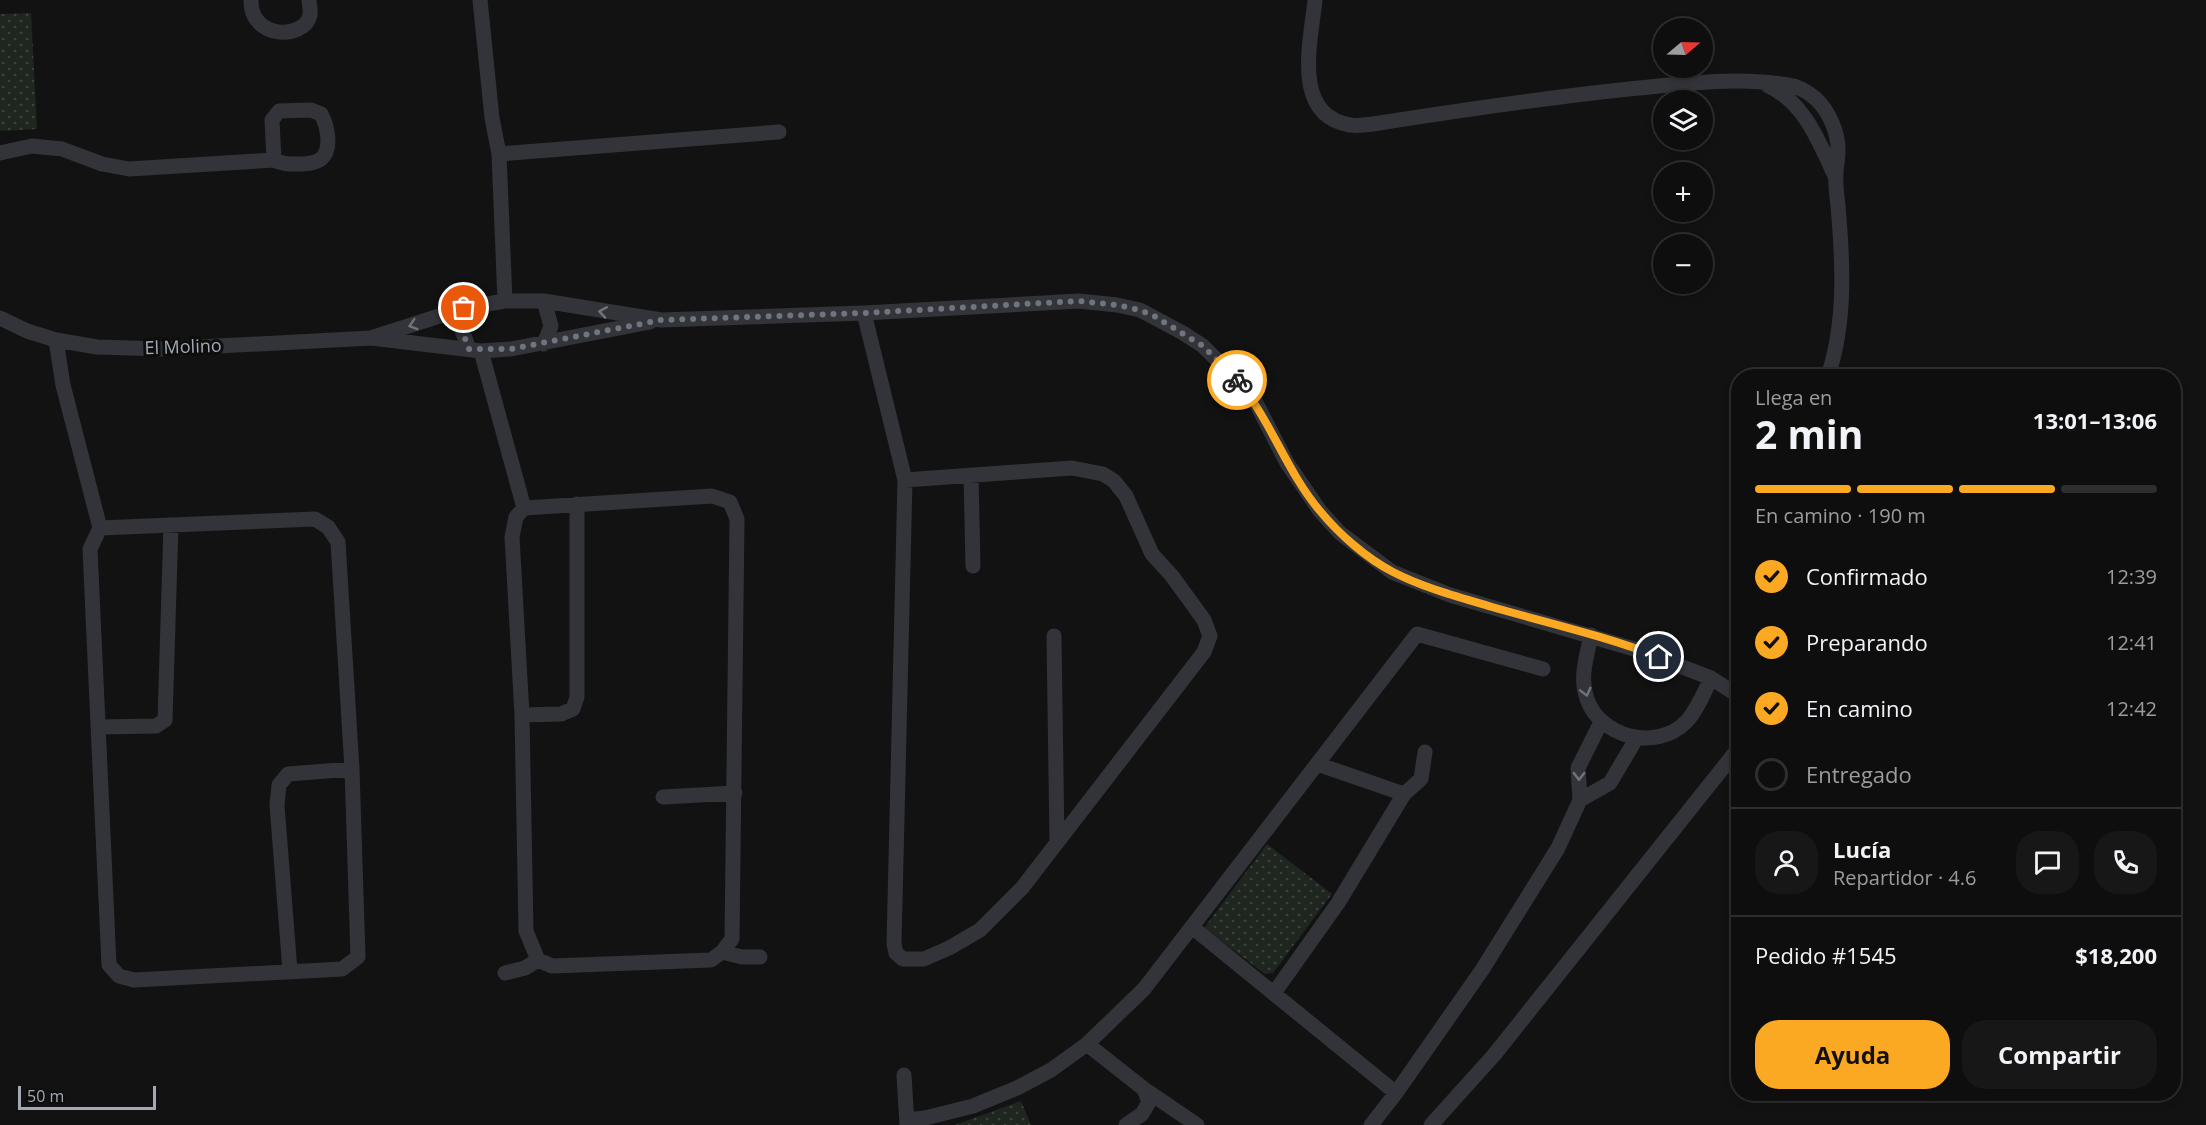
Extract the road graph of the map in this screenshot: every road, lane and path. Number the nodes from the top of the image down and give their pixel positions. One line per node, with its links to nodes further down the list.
1 (251, 0): 2 (street)
2 (309, 0)
3 (480, 0): 7 (street)
4 (1315, 0): 19 (street)
5 (779, 132): 7 (street)
6 (0, 153): 8 (street)
7 (499, 154): 9 (street)
8 (274, 160): 8 (street)
9 (505, 301): 10 (street, El Molino); 11 (street, El Molino)
10 (544, 301): 14 (street, El Molino, one-way to 10); 17 (street)
11 (464, 308): 15 (street, El Molino, one-way to 15); 18 (street)
12 (864, 313): 14 (street, El Molino); 21 (street); 27 (street, El Molino)
13 (0, 318): 16 (street, El Molino)
14 (661, 320): 17 (street, El Molino)
15 (371, 338): 16 (street, El Molino); 18 (street, El Molino)
16 (56, 340): 25 (street)
17 (544, 344): 18 (street, El Molino)
18 (475, 350): 23 (street)
19 (1830, 369)
20 (971, 475): 21 (street); 26 (street); 44 (street)
21 (905, 480): 44 (street)
22 (577, 504): 23 (street); 32 (street); 40 (street)
23 (524, 508): 32 (street)
24 (171, 525): 25 (street); 34 (street); 39 (street)
25 (100, 528): 34 (street)
26 (973, 566)
27 (1591, 635): 30 (street, El Molino); 33 (street, one-way to 33)
28 (1054, 636): 44 (street)
29 (1543, 669): 38 (street)
30 (1711, 678): 31 (street, El Molino); 35 (street)
31 (1731, 692)
32 (522, 715): 48 (street)
33 (1601, 722): 35 (street); 43 (street, one-way to 43)
34 (98, 727): 49 (street)
35 (1636, 739): 43 (street)
36 (1425, 752): 41 (street)
37 (1731, 757): 60 (street)
38 (1317, 764): 41 (street); 45 (street)
39 (351, 769): 49 (street); 49 (street)
40 (735, 793): 42 (street); 46 (street)
41 (1404, 794): 51 (street)
42 (663, 797)
43 (1580, 800): 55 (street)
44 (1056, 843)
45 (1192, 927): 51 (street); 52 (street)
46 (722, 952): 47 (street); 48 (street)
47 (760, 957)
48 (538, 960): 50 (street)
49 (290, 971)
50 (505, 973)
51 (1274, 993): 55 (street)
52 (1087, 1044): 54 (street); 56 (street)
53 (904, 1075): 56 (street)
54 (1144, 1089): 57 (street); 58 (street)
55 (1396, 1093): 59 (street)
56 (907, 1122)
57 (1126, 1125)
58 (1197, 1125)
59 (1371, 1125)
60 (1431, 1125)

